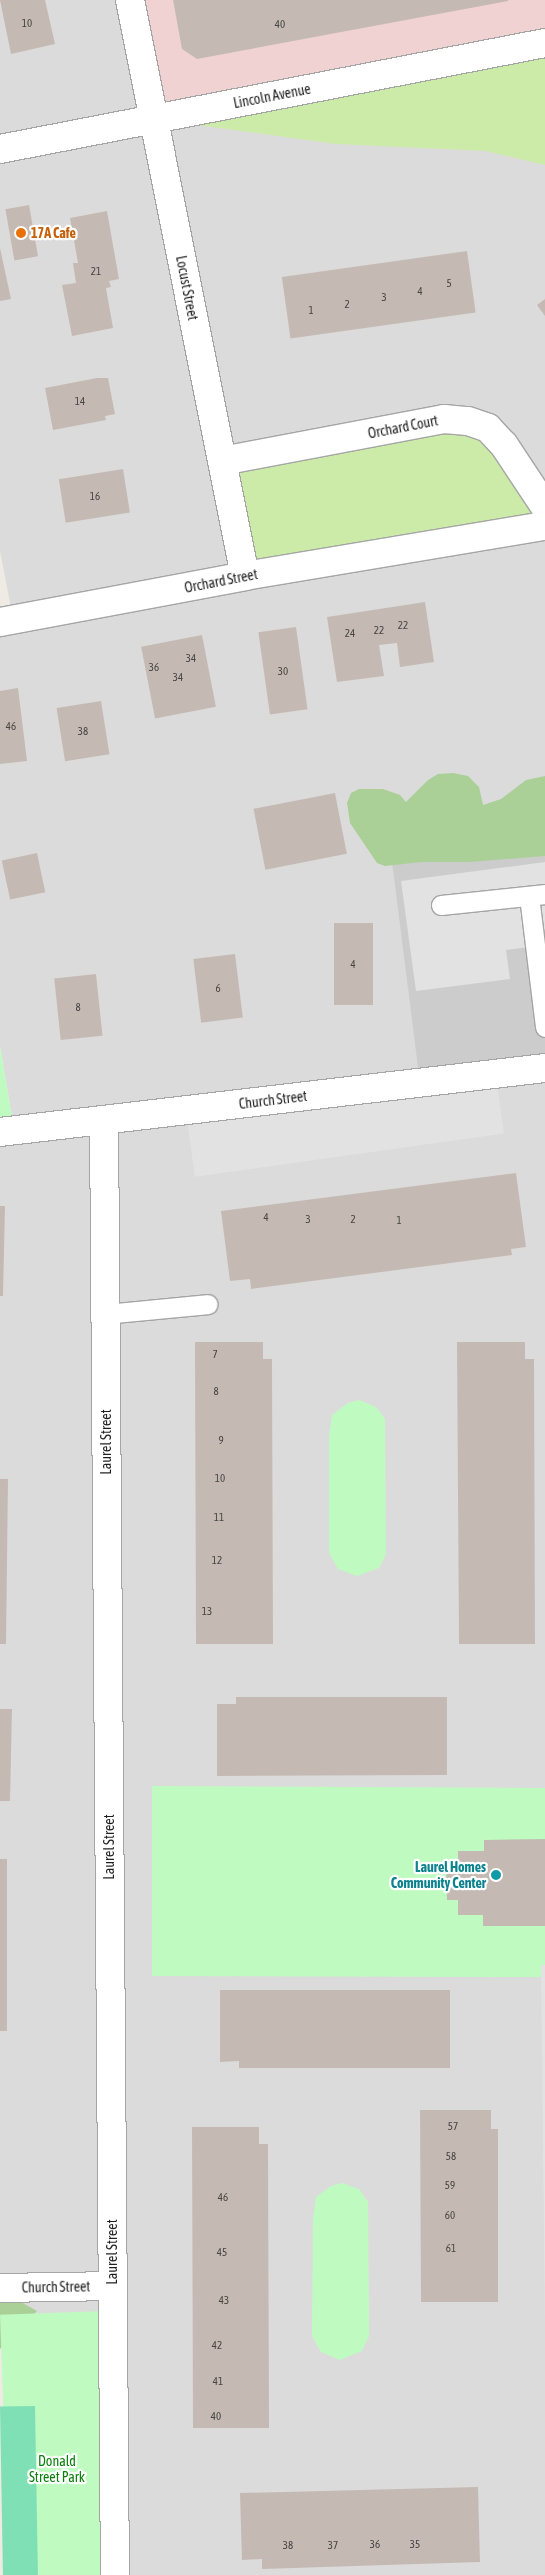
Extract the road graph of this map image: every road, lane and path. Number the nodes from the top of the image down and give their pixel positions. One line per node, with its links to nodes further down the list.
1 (130, 0): 3 (street, Locust Street)
2 (545, 43): 3 (street, Lincoln Avenue)
3 (153, 119): 4 (street, Lincoln Avenue); 5 (street, Locust Street)
4 (0, 148)
5 (222, 461): 6 (street, Orchard Court); 8 (street, Locust Street)
6 (545, 507)
7 (545, 526): 8 (street, Orchard Street)
8 (245, 576): 9 (street, Orchard Street)
9 (0, 622)
10 (537, 895): 11 (lane); 12 (lane)
11 (441, 905)
12 (545, 1028)
13 (545, 1068): 14 (street, Church Street)
14 (104, 1120): 15 (street, Church Street); 17 (street, Laurel Street)
15 (0, 1132)
16 (208, 1304): 17 (lane)
17 (105, 1314): 18 (street, Laurel Street)
18 (112, 2286): 19 (street, Church Street); 20 (street, Laurel Street)
19 (0, 2288)
20 (115, 2575)

